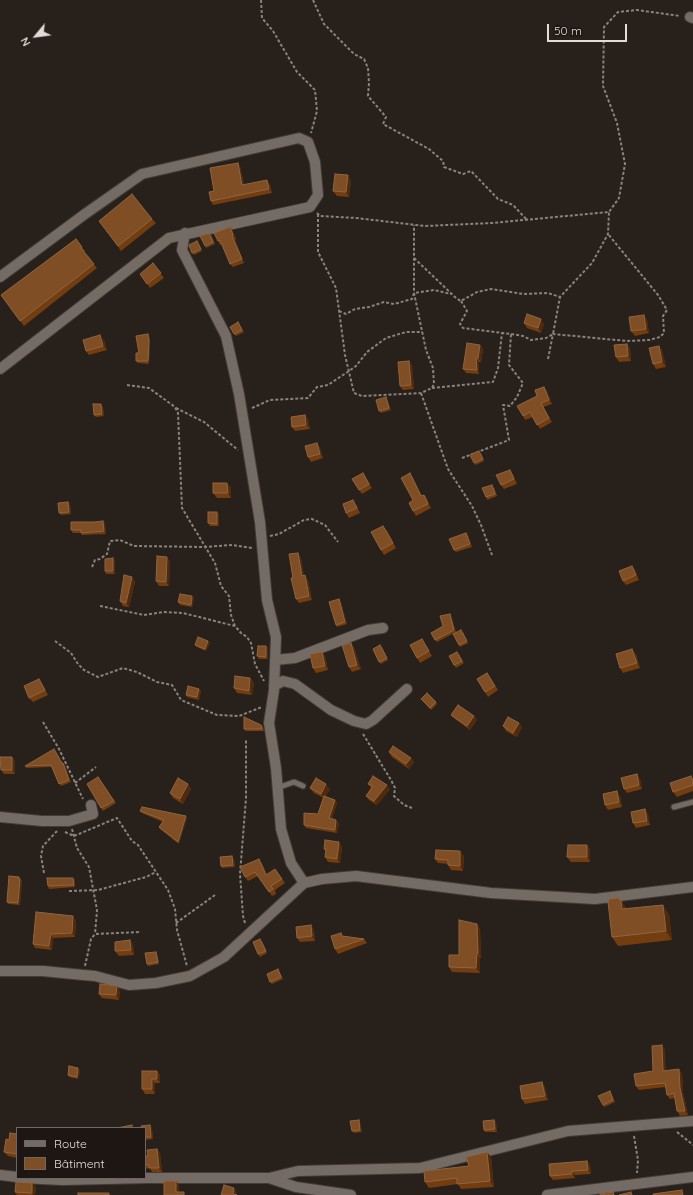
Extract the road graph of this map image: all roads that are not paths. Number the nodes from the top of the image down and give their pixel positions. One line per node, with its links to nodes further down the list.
1 (185, 233): 2 (street); 3 (street); 5 (street)
2 (0, 278)
3 (0, 369)
4 (383, 628): 5 (street)
5 (275, 660): 7 (street)
6 (406, 689): 7 (street)
7 (273, 694): 9 (street)
8 (303, 786): 9 (lane)
9 (277, 788): 14 (street)
10 (693, 802): 12 (lane)
11 (91, 805): 13 (street)
12 (674, 807)
13 (0, 817)
14 (304, 883): 15 (street); 16 (street)
15 (693, 887)
16 (0, 971)
17 (693, 1121): 22 (street)
18 (0, 1175): 20 (street)
19 (693, 1177): 26 (street)
20 (16, 1178)
21 (146, 1178): 22 (street)
22 (269, 1178): 25 (street)
23 (42, 1179): 24 (street)
24 (106, 1179)
25 (351, 1195)
26 (547, 1195)

